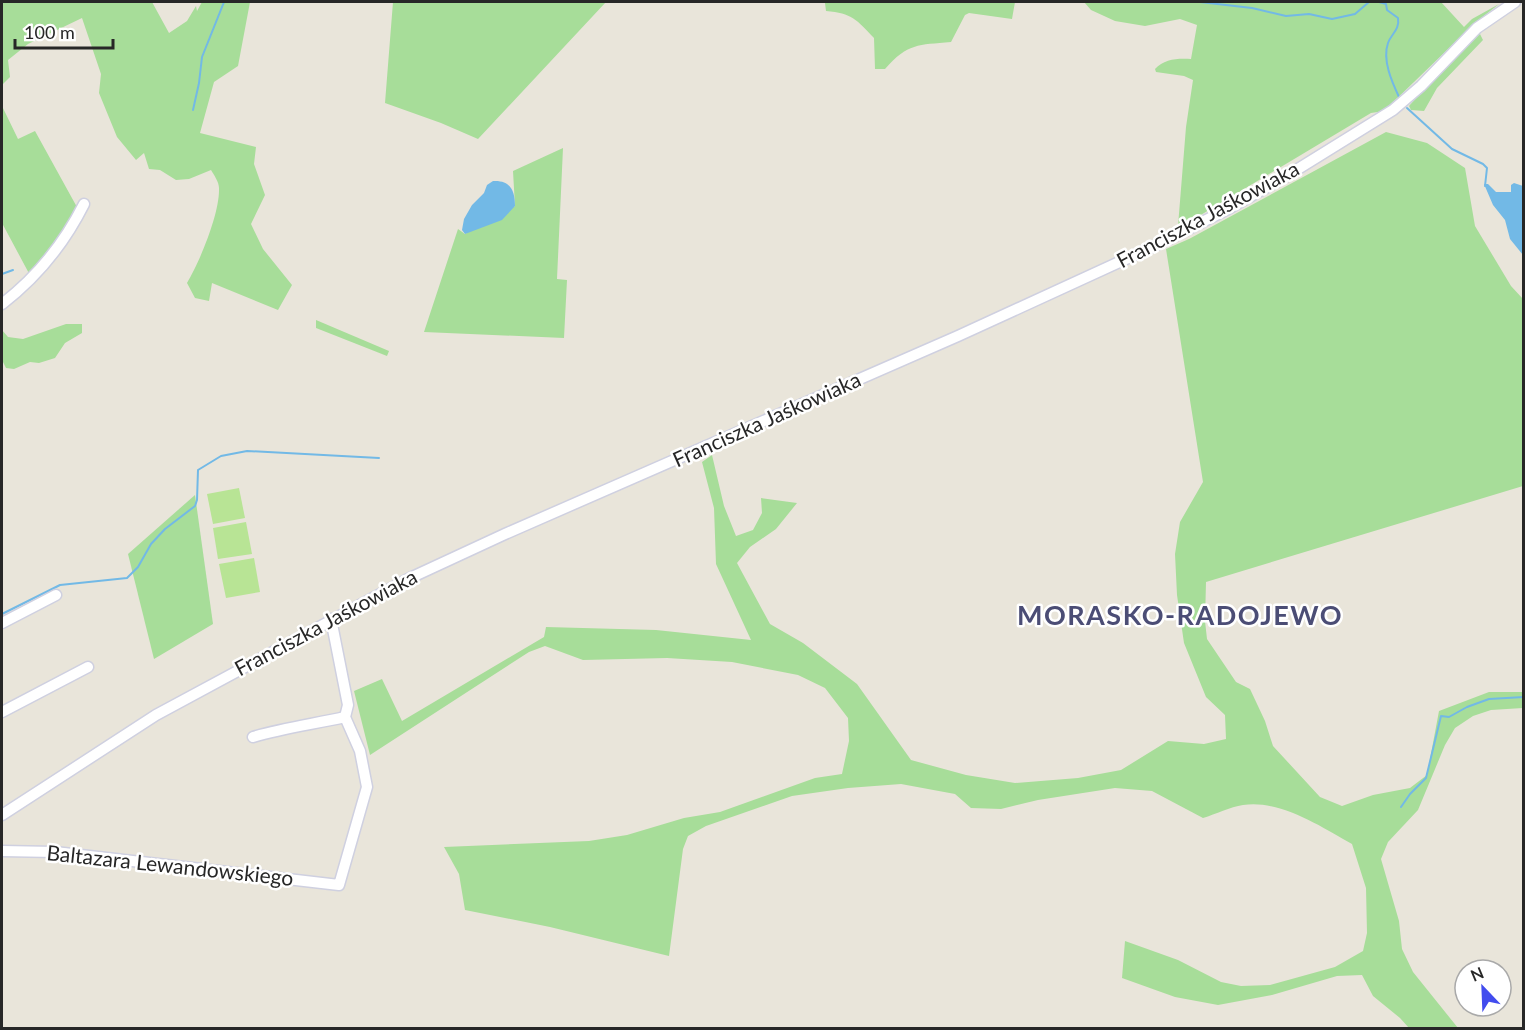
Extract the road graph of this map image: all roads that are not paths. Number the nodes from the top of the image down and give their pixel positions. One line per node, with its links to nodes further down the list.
1 (1515, 2): 5 (street, Franciszka Jaśkowiaka)
2 (84, 204): 3 (street)
3 (2, 304)
4 (56, 595): 6 (street)
5 (331, 620): 9 (street); 11 (street, Franciszka Jaśkowiaka)
6 (2, 623)
7 (88, 667): 8 (street)
8 (2, 712)
9 (345, 717): 10 (street); 12 (street, Baltazara Lewandowskiego)
10 (253, 737)
11 (2, 815)
12 (2, 851)

